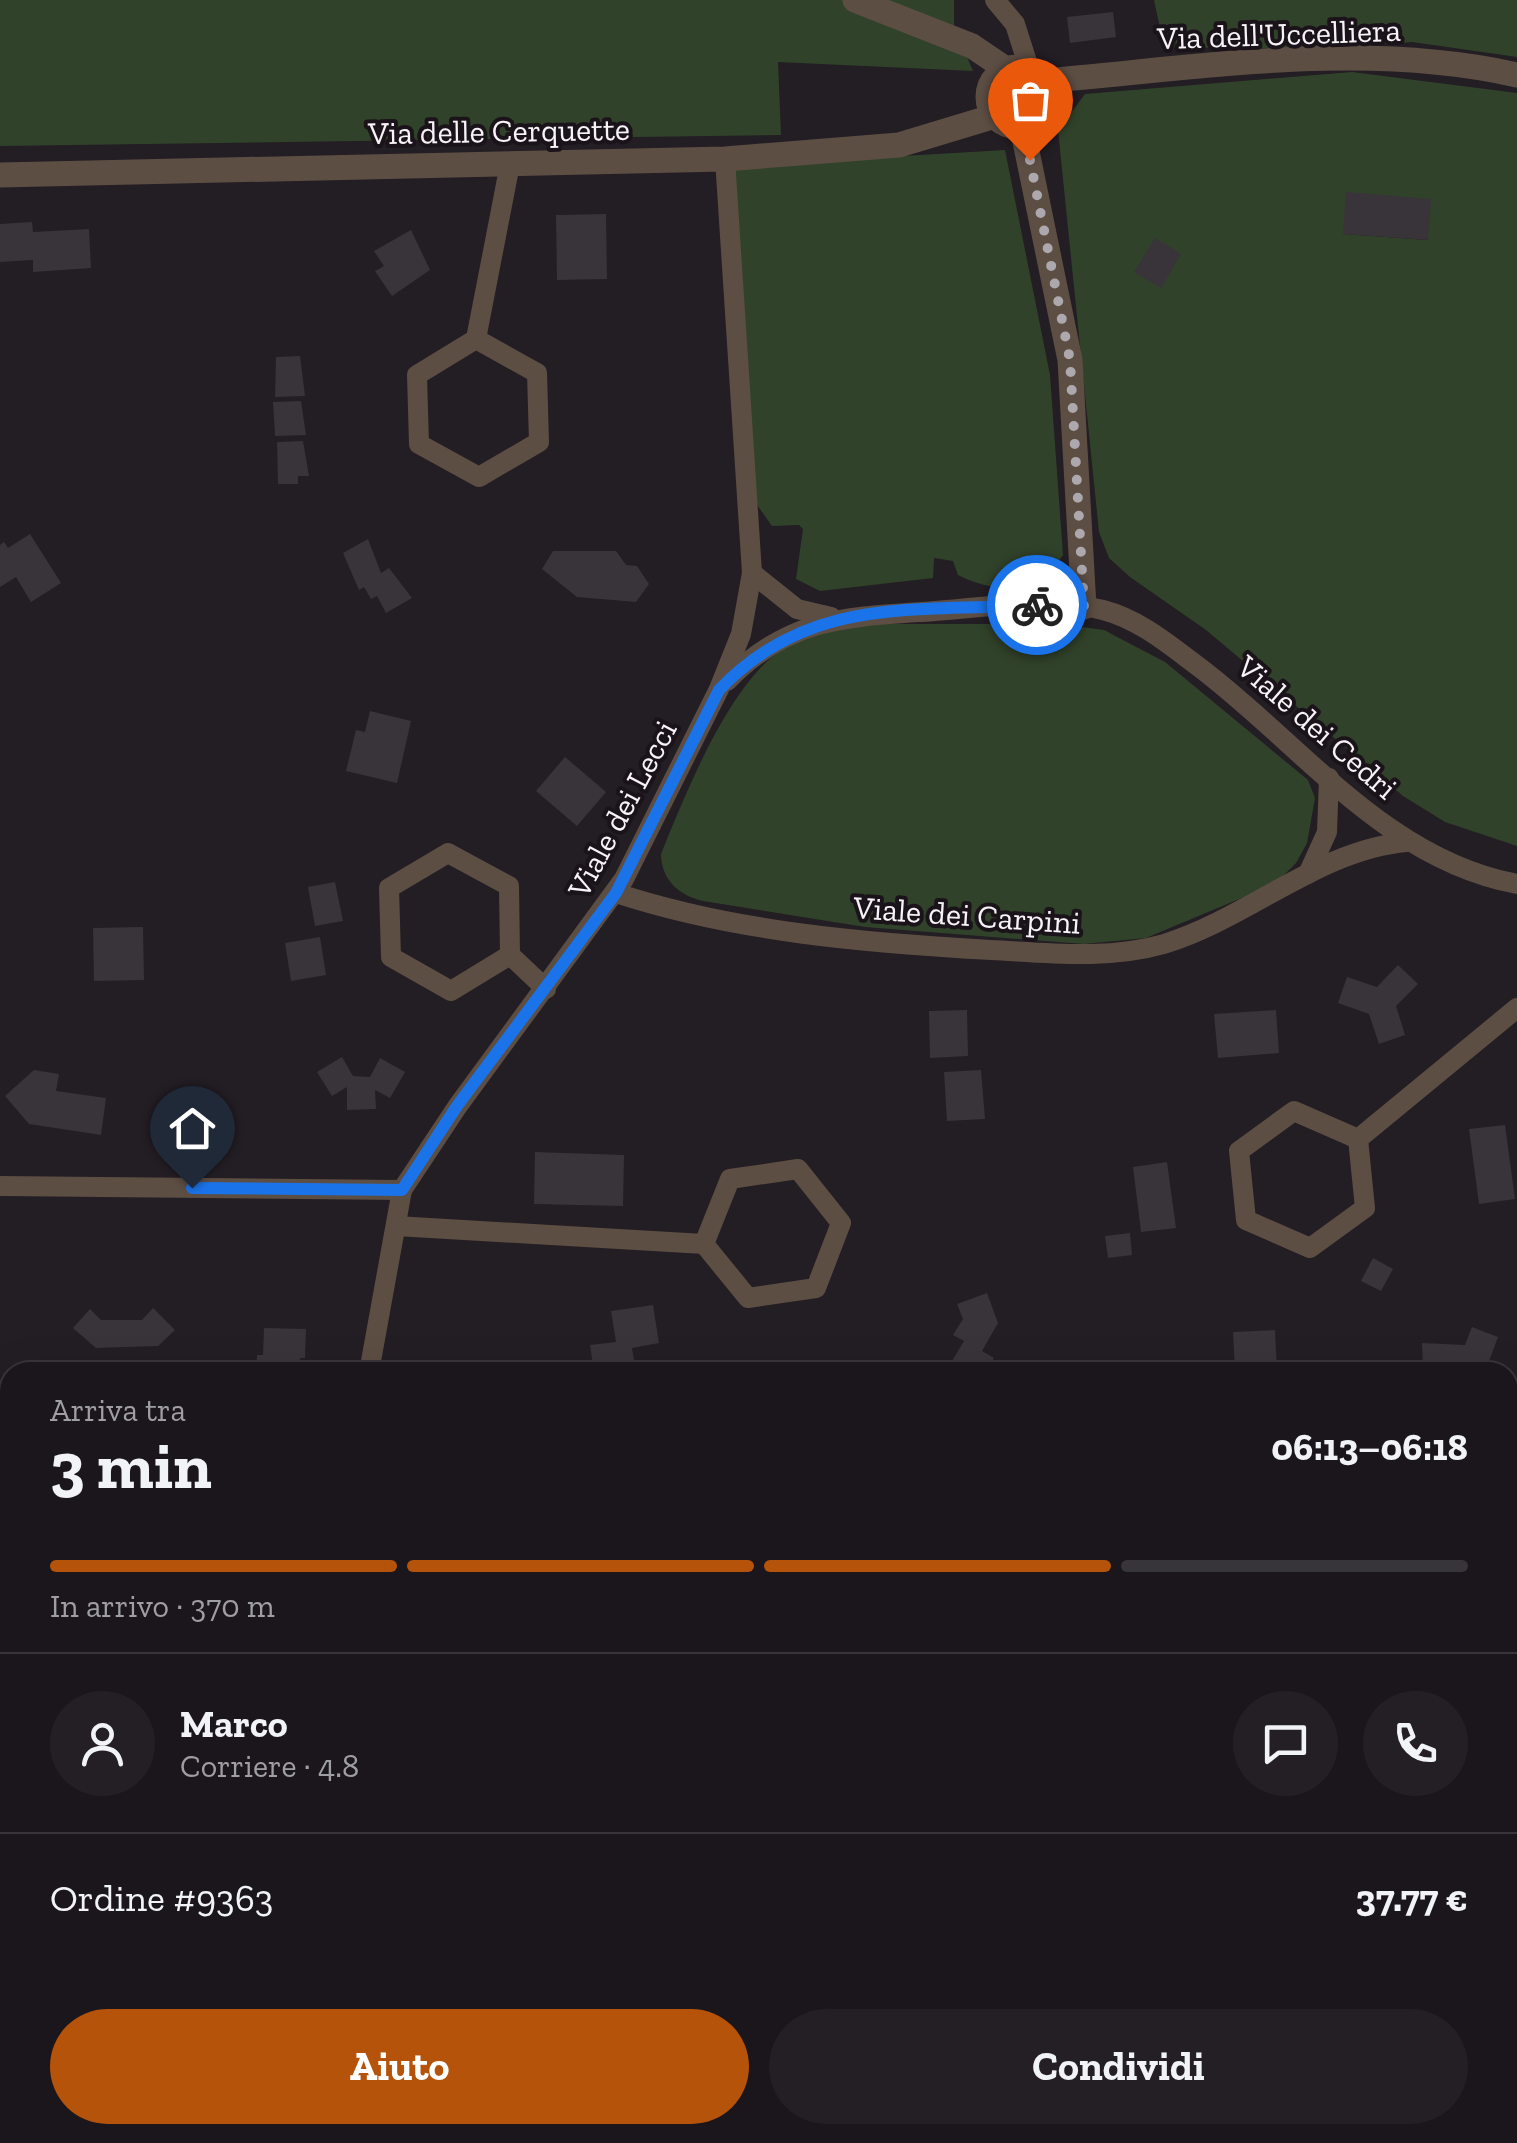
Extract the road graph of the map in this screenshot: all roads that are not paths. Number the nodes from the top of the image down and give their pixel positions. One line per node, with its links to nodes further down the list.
1 (855, 0): 3 (street)
2 (995, 0): 3 (street)
3 (1026, 73): 4 (street, Via dell'Uccelliera); 5 (street); 6 (street)
4 (1517, 75)
5 (995, 116): 6 (street); 7 (street, Via delle Cerquette)
6 (1022, 126): 12 (street)
7 (725, 159): 8 (street, Via delle Cerquette); 11 (street, Viale dei Lecci)
8 (510, 164): 9 (street, Via delle Cerquette); 10 (street)
9 (0, 174)
10 (476, 339): 10 (street)
11 (752, 573): 13 (street); 14 (street, Viale dei Lecci)
12 (1084, 607): 13 (street, Viale dei Cedri); 15 (street, Viale dei Cedri)
13 (836, 618): 14 (street)
14 (719, 690): 19 (street, Viale dei Lecci)
15 (1328, 778): 16 (street, Viale dei Cedri); 17 (street)
16 (1407, 842): 17 (street, Viale dei Carpini); 18 (street, Viale dei Cedri)
17 (1304, 880): 19 (street, Viale dei Carpini)
18 (1517, 884)
19 (616, 893): 21 (street, Viale dei Lecci)
20 (510, 955): 20 (street); 21 (street)
21 (546, 988): 25 (street, Viale dei Lecci)
22 (1517, 1008): 23 (street)
23 (1358, 1139): 23 (street)
24 (0, 1186): 25 (street)
25 (402, 1190): 26 (street, Viale dei Lecci)
26 (396, 1226): 27 (street); 28 (street, Viale dei Lecci)
27 (704, 1244): 27 (street)
28 (370, 1362)

